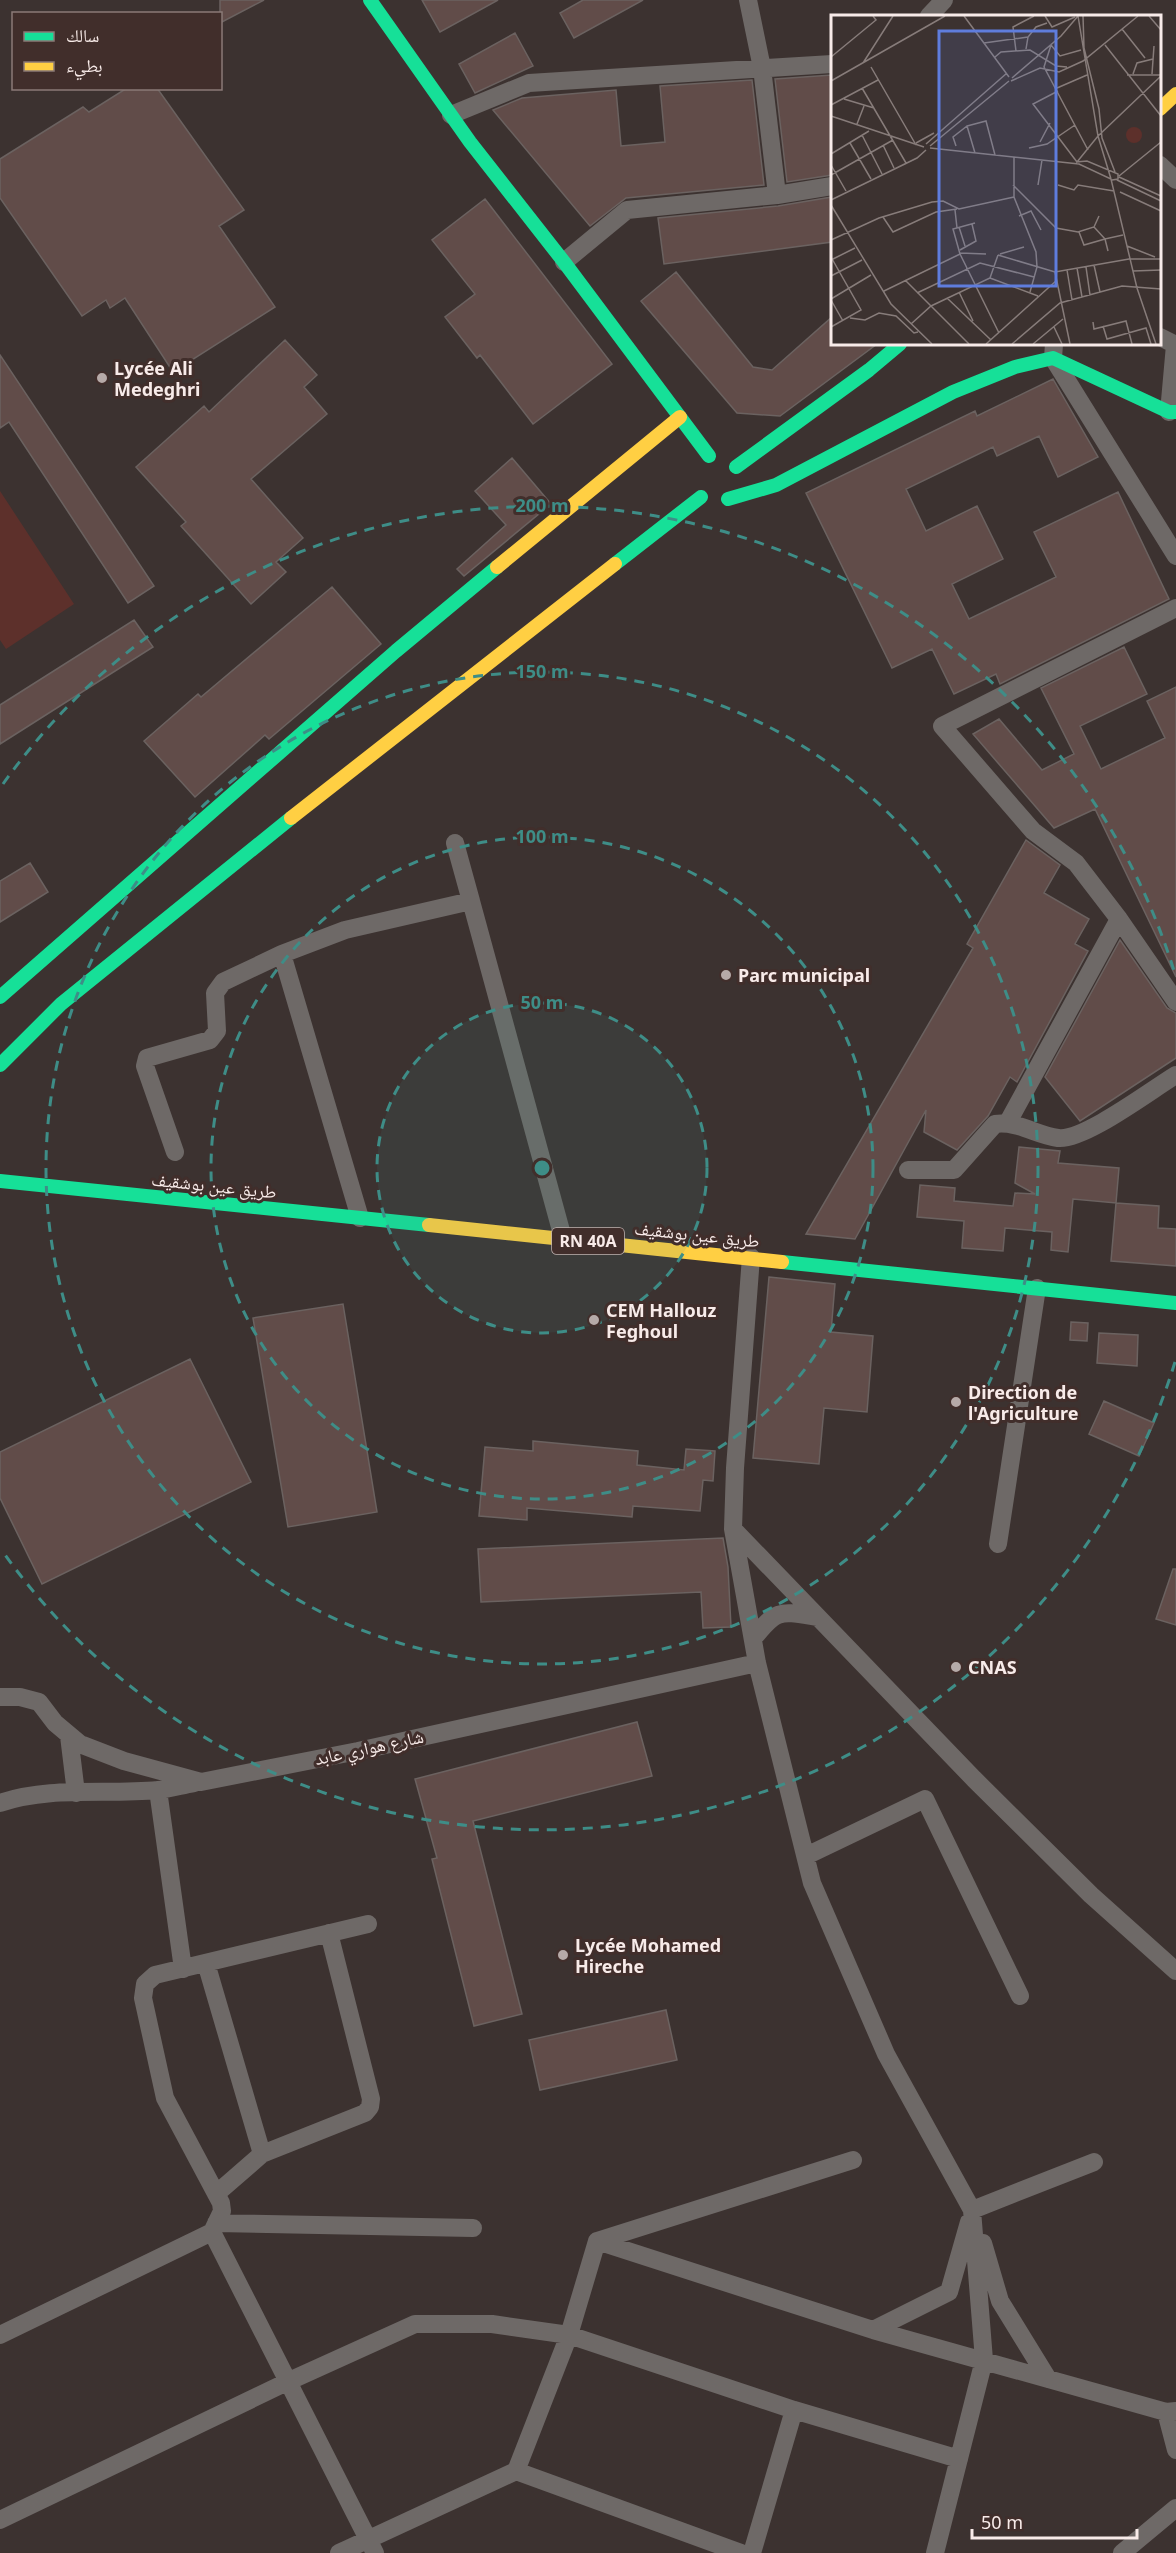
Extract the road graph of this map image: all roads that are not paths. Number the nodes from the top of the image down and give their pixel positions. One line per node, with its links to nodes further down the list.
1 (370, 0): 9 (street)
2 (748, 0): 6 (street)
3 (944, 0): 4 (street)
4 (930, 15)
5 (831, 64): 6 (street)
6 (762, 68): 9 (street); 13 (street)
7 (1176, 94): 8 (street)
8 (1161, 109)
9 (451, 115): 14 (street)
10 (1161, 166): 11 (street)
11 (1176, 180)
12 (831, 186): 13 (street)
13 (777, 195): 14 (street)
14 (564, 262): 20 (street)
15 (1161, 338): 17 (street)
16 (899, 345): 23 (street)
17 (1176, 345): 19 (street)
18 (1054, 351): 19 (street); 26 (street); 27 (street)
19 (1172, 412)
20 (680, 417): 21 (street); 33 (street)
21 (709, 456): 22 (street); 23 (street)
22 (696, 466)
23 (736, 467): 26 (street)
24 (693, 483): 25 (street)
25 (701, 497): 26 (street); 37 (street)
26 (728, 499)
27 (1176, 556)
28 (1176, 608): 31 (street)
29 (455, 843): 30 (street)
30 (471, 901): 32 (street); 44 (street)
31 (1119, 919): 36 (street); 39 (street)
32 (282, 954): 40 (street); 43 (street)
33 (21, 978): 34 (street); 35 (street)
34 (0, 990)
35 (0, 996)
36 (1176, 1002)
37 (0, 1065)
38 (1176, 1075): 39 (street)
39 (1008, 1122): 41 (street)
40 (175, 1152)
41 (908, 1170)
42 (0, 1181): 43 (street, طريق عين بوشقيف / RN 40A)
43 (360, 1218): 44 (street, طريق عين بوشقيف / RN 40A)
44 (563, 1238): 45 (street, طريق عين بوشقيف / RN 40A)
45 (750, 1257): 46 (street, طريق عين بوشقيف / RN 40A); 48 (street)
46 (1037, 1288): 47 (street, طريق عين بوشقيف / RN 40A); 49 (street)
47 (1176, 1303)
48 (733, 1529): 50 (street); 51 (street)
49 (998, 1544)
50 (818, 1617): 51 (street); 64 (street)
51 (753, 1639): 52 (street)
52 (758, 1663): 55 (street, شارع هواري عابد); 59 (street)
53 (0, 1697): 54 (street, شارع هواري عابد)
54 (69, 1736): 55 (street, شارع هواري عابد); 57 (street)
55 (201, 1782): 56 (street)
56 (158, 1790): 57 (street); 63 (street)
57 (76, 1793): 58 (street)
58 (0, 1803)
59 (806, 1856): 65 (street); 70 (street)
60 (368, 1924): 61 (street)
61 (329, 1934): 62 (street); 66 (street)
62 (206, 1963): 63 (street); 66 (street)
63 (183, 1969): 69 (street)
64 (1176, 1971)
65 (1020, 1996)
66 (262, 2154): 69 (street)
67 (853, 2160): 73 (street)
68 (1094, 2162): 70 (street)
69 (216, 2194): 71 (street)
70 (972, 2210): 74 (street); 77 (street); 78 (street)
71 (214, 2228): 72 (street); 75 (street); 79 (street)
72 (473, 2228)
73 (597, 2241): 74 (street); 76 (street)
74 (873, 2330): 77 (street)
75 (0, 2335)
76 (569, 2335): 79 (street); 80 (street); 84 (street)
77 (984, 2360): 78 (street); 83 (street)
78 (1048, 2379): 81 (street)
79 (287, 2382): 86 (street); 87 (street)
80 (794, 2410): 83 (street); 90 (street)
81 (1171, 2412): 82 (street)
82 (1176, 2450)
83 (959, 2459): 91 (street)
84 (516, 2471): 87 (street); 89 (street)
85 (1176, 2508): 92 (street)
86 (0, 2520)
87 (371, 2546): 88 (street)
88 (339, 2553)
89 (741, 2553)
90 (752, 2553)
91 (935, 2553)
92 (1122, 2553)

